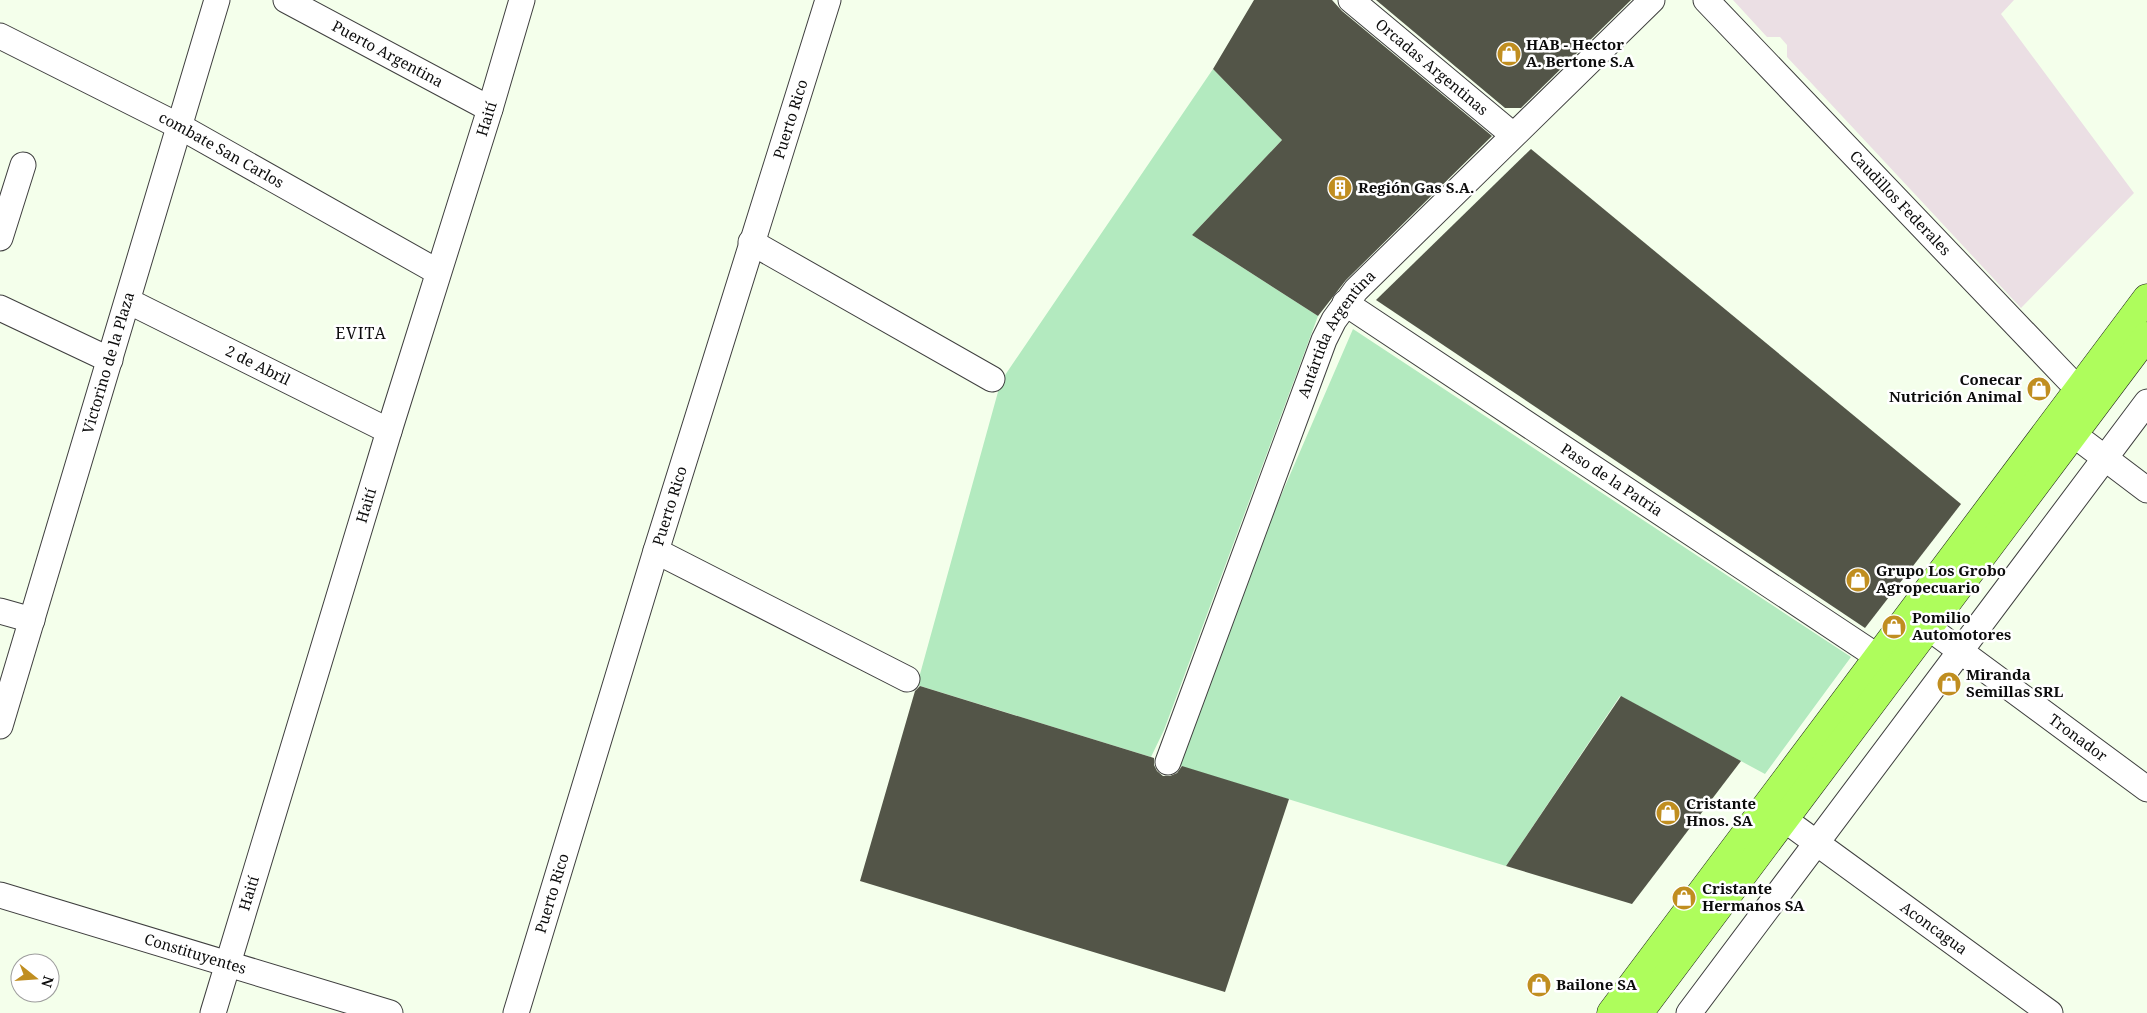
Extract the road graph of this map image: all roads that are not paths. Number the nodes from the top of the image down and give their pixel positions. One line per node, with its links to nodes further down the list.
1 (216, 0): 10 (street, Victorino de la Plaza)
2 (286, 0): 9 (street, Puerto Argentina)
3 (522, 0): 9 (street, Haití)
4 (828, 0): 14 (street, Puerto Rico)
5 (1351, 0): 11 (street, Orcadas Argentinas)
6 (1652, 0): 11 (street, Antártida Argentina)
7 (1706, 0): 23 (street, Caudillos Federales)
8 (0, 36): 10 (street, combate San Carlos)
9 (490, 110): 15 (street, Haití)
10 (179, 126): 15 (street, combate San Carlos); 17 (street, Victorino de la Plaza)
11 (1513, 135): 18 (street, Antártida Argentina)
12 (23, 165): 13 (street)
13 (0, 238)
14 (751, 242): 22 (street); 29 (street, Puerto Rico)
15 (438, 272): 25 (street, Haití)
16 (2147, 298): 23 (main road)
17 (128, 301): 21 (street, Victorino de la Plaza); 25 (street, 2 de Abril)
18 (1345, 303): 34 (street, Paso de la Patria); 37 (street, Antártida Argentina)
19 (0, 308): 21 (street)
20 (2147, 336): 23 (main road)
21 (110, 360): 31 (street, Victorino de la Plaza)
22 (992, 379)
23 (2086, 398): 26 (main road); 34 (main road)
24 (2147, 402): 27 (street)
25 (389, 431): 42 (street, Haití)
26 (2073, 434): 27 (street); 32 (main road)
27 (2105, 458): 28 (street); 33 (street)
28 (2147, 490)
29 (656, 551): 35 (street); 45 (street, Puerto Rico)
30 (0, 611): 31 (street)
31 (32, 620): 36 (street, Victorino de la Plaza)
32 (1929, 628): 33 (street, Tronador); 39 (main road)
33 (1960, 651): 38 (street, Tronador); 40 (street)
34 (1878, 657): 46 (main road)
35 (907, 679)
36 (0, 726)
37 (1168, 762)
38 (2147, 789)
39 (1785, 820): 40 (street, Aconcagua); 47 (main road)
40 (1816, 844): 48 (street); 49 (street, Aconcagua)
41 (0, 896): 42 (street, Constituyentes)
42 (228, 964): 43 (street, Haití); 44 (street, Constituyentes)
43 (213, 1013)
44 (390, 1013)
45 (516, 1013)
46 (1611, 1013)
47 (1640, 1013)
48 (1689, 1013)
49 (2050, 1013)

